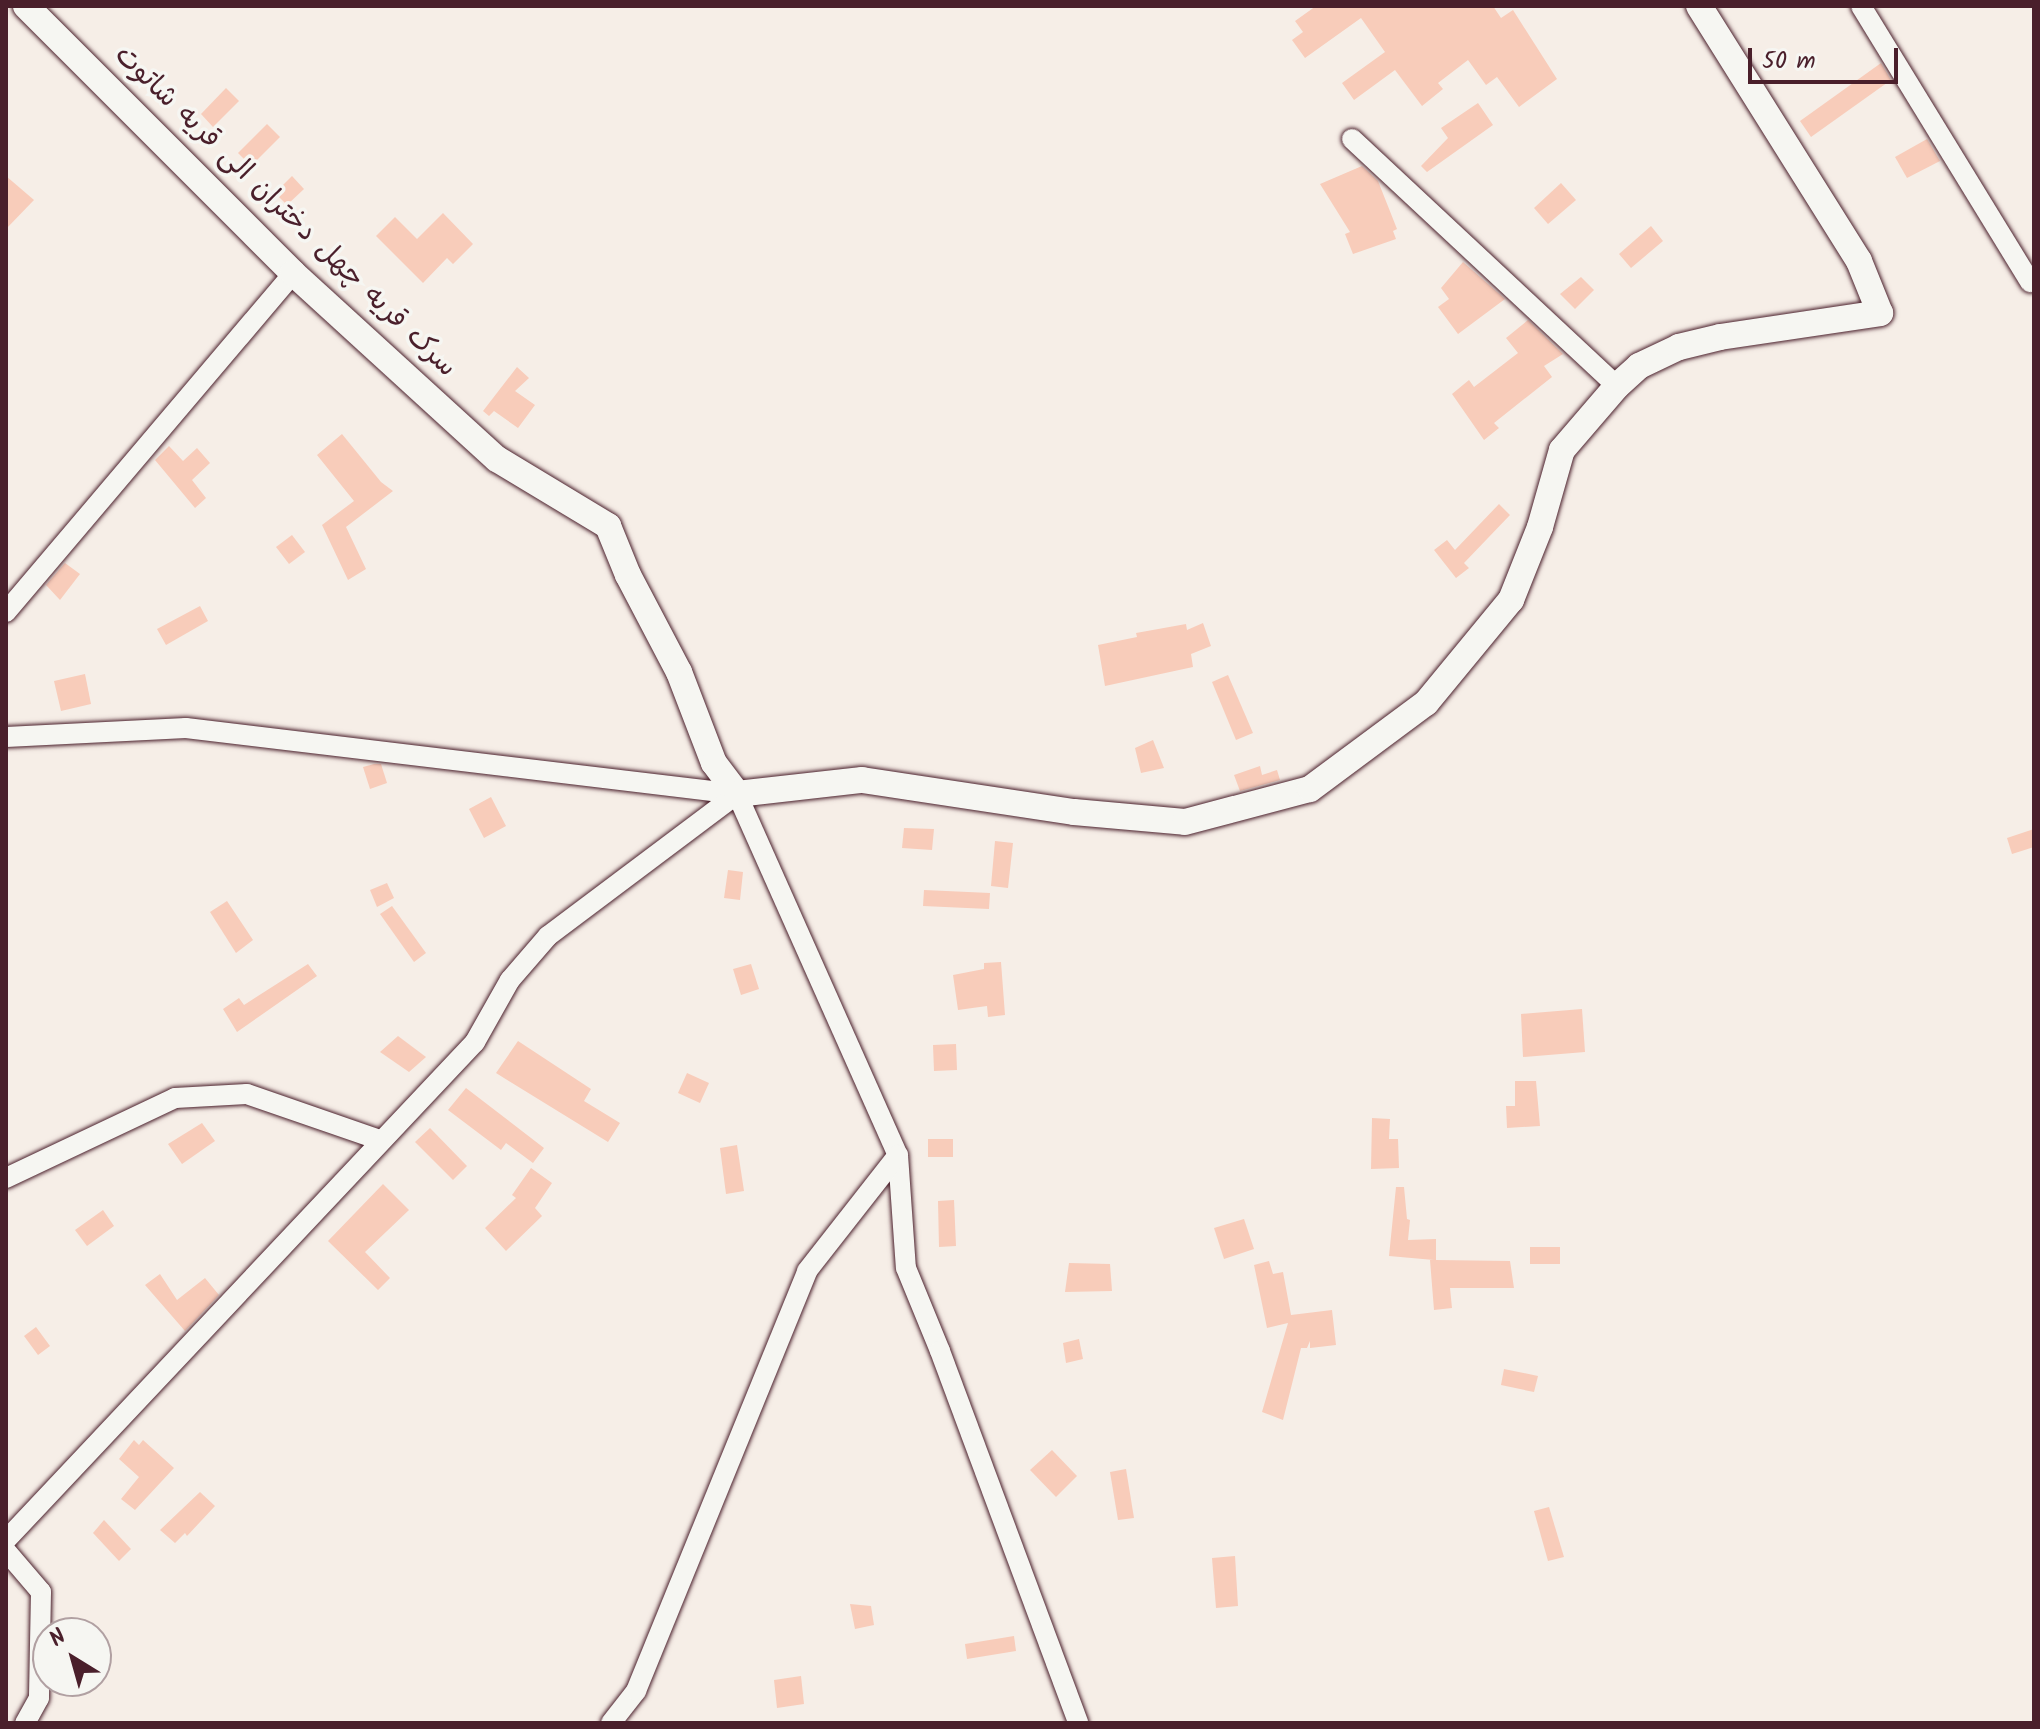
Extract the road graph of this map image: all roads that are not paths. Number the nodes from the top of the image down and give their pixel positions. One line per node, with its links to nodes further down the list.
1 (26, 6): 5 (street, سرک قریه چهل دختران الی قریه شاتوت)
2 (1699, 6): 7 (street)
3 (1861, 6): 6 (street)
4 (1352, 139): 7 (street)
5 (293, 273): 8 (street); 10 (street, سرک قریه چهل دختران الی قریه شاتوت)
6 (2030, 282)
7 (1617, 386): 10 (street)
8 (6, 612)
9 (6, 737): 10 (street)
10 (737, 794): 11 (street); 12 (street)
11 (380, 1140): 13 (street); 14 (street)
12 (898, 1155): 17 (street); 18 (street)
13 (6, 1178)
14 (6, 1540)
15 (6, 1551): 16 (street)
16 (25, 1723)
17 (611, 1723)
18 (1078, 1723)

